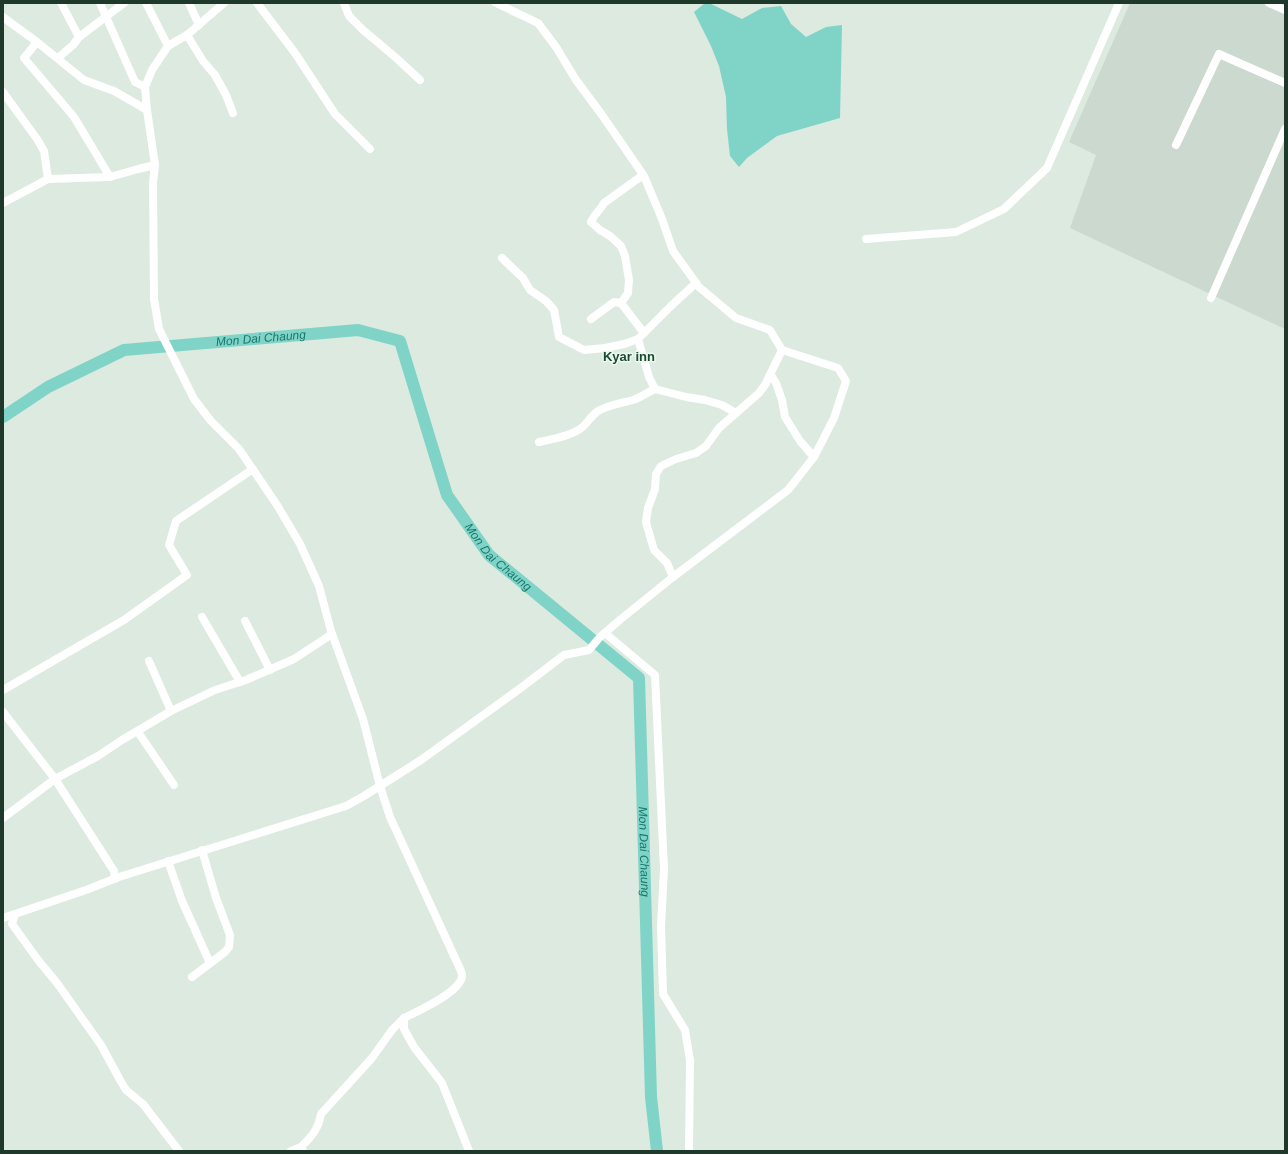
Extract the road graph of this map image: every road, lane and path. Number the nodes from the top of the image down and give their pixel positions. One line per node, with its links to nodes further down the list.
1 (61, 3): 17 (street)
2 (100, 3): 13 (street)
3 (124, 3): 13 (street)
4 (146, 3): 19 (street)
5 (189, 3): 15 (street)
6 (224, 3): 15 (street)
7 (257, 3): 29 (street)
8 (344, 3): 21 (street)
9 (496, 3): 31 (street)
10 (1119, 3): 35 (street)
11 (1269, 3): 12 (street)
12 (1285, 10)
13 (106, 16): 17 (street); 23 (street)
14 (3, 17): 18 (street)
15 (199, 25): 16 (street)
16 (187, 34): 19 (street); 26 (street)
17 (79, 37): 20 (street)
18 (37, 42): 20 (street); 32 (street)
19 (168, 46): 23 (street)
20 (58, 58): 25 (street)
21 (420, 80)
22 (1285, 83): 28 (street)
23 (146, 87): 25 (street)
24 (3, 92): 33 (street)
25 (147, 110): 30 (street)
26 (233, 113)
27 (1285, 129): 38 (street)
28 (1176, 146)
29 (370, 150)
30 (155, 165): 32 (street); 48 (street)
31 (643, 175): 37 (street); 39 (street)
32 (110, 177): 33 (street)
33 (48, 179): 34 (street)
34 (3, 203)
35 (866, 239)
36 (502, 258): 41 (street)
37 (696, 283): 41 (street); 42 (street)
38 (1210, 298)
39 (621, 303): 40 (street); 41 (street)
40 (591, 319)
41 (641, 336): 44 (street)
42 (782, 350): 43 (street); 47 (street)
43 (771, 374): 45 (street); 47 (street)
44 (655, 388): 45 (street); 46 (street)
45 (736, 413): 49 (street)
46 (539, 442)
47 (814, 457): 49 (street)
48 (253, 469): 52 (street); 57 (street)
49 (673, 577): 53 (street)
50 (202, 617): 56 (street)
51 (245, 621): 55 (street)
52 (332, 634): 55 (street); 63 (street)
53 (603, 635): 63 (street); 77 (street)
54 (149, 661): 58 (street)
55 (270, 670): 56 (street)
56 (240, 682): 58 (street)
57 (3, 690)
58 (171, 711): 60 (street)
59 (3, 712): 61 (street)
60 (138, 732): 61 (street); 62 (street)
61 (55, 779): 64 (street); 67 (street)
62 (174, 785)
63 (380, 786): 65 (street); 72 (street)
64 (3, 818)
65 (202, 850): 66 (street); 70 (street)
66 (168, 861): 67 (street); 70 (street)
67 (115, 879): 68 (street)
68 (15, 914): 69 (street); 74 (street)
69 (3, 918)
70 (210, 963): 71 (street)
71 (192, 977)
72 (404, 1018): 73 (street); 76 (street)
73 (302, 1149): 75 (street)
74 (179, 1151)
75 (291, 1151)
76 (469, 1151)
77 (689, 1151)

